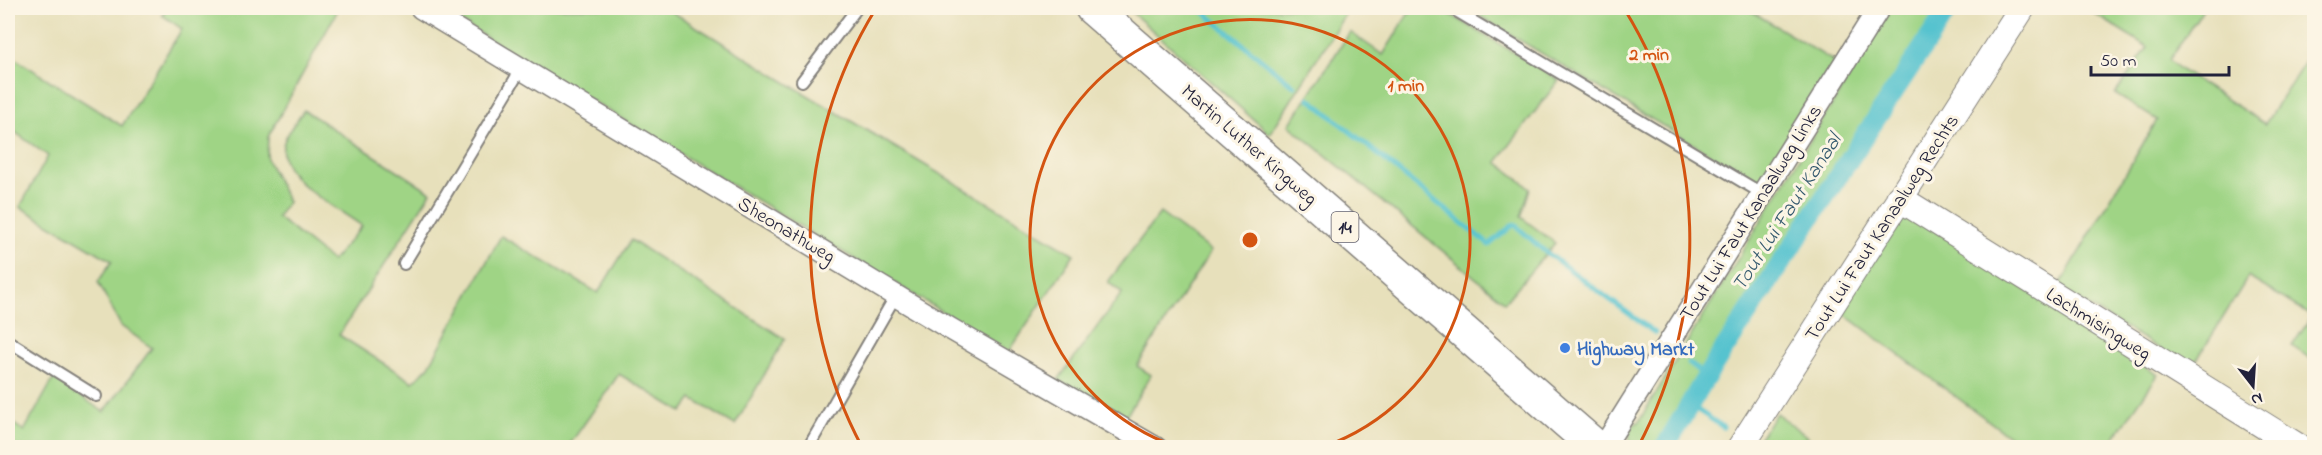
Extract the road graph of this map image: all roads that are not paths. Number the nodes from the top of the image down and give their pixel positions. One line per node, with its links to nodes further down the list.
1 (421, 8): 7 (street, Sheonathweg)
2 (857, 8): 8 (lane)
3 (1092, 8): 17 (main road, Martin Luther Kingweg / 14)
4 (1451, 8): 9 (lane)
5 (1879, 8): 9 (street, Tout Lui Faut Kanaalweg Links)
6 (2022, 8): 10 (street, Tout Lui Faut Kanaalweg Rechts)
7 (521, 69): 11 (lane); 12 (street, Sheonathweg)
8 (802, 81)
9 (1763, 194): 18 (street, Tout Lui Faut Kanaalweg Links)
10 (1899, 198): 19 (street, Tout Lui Faut Kanaalweg Rechts); 20 (street, Lachmisingweg)
11 (404, 264)
12 (896, 295): 15 (lane); 16 (street, Sheonathweg)
13 (8, 341): 14 (lane)
14 (96, 396)
15 (808, 447)
16 (1156, 447)
17 (1597, 447)
18 (1603, 447)
19 (1740, 447)
20 (2300, 447)

